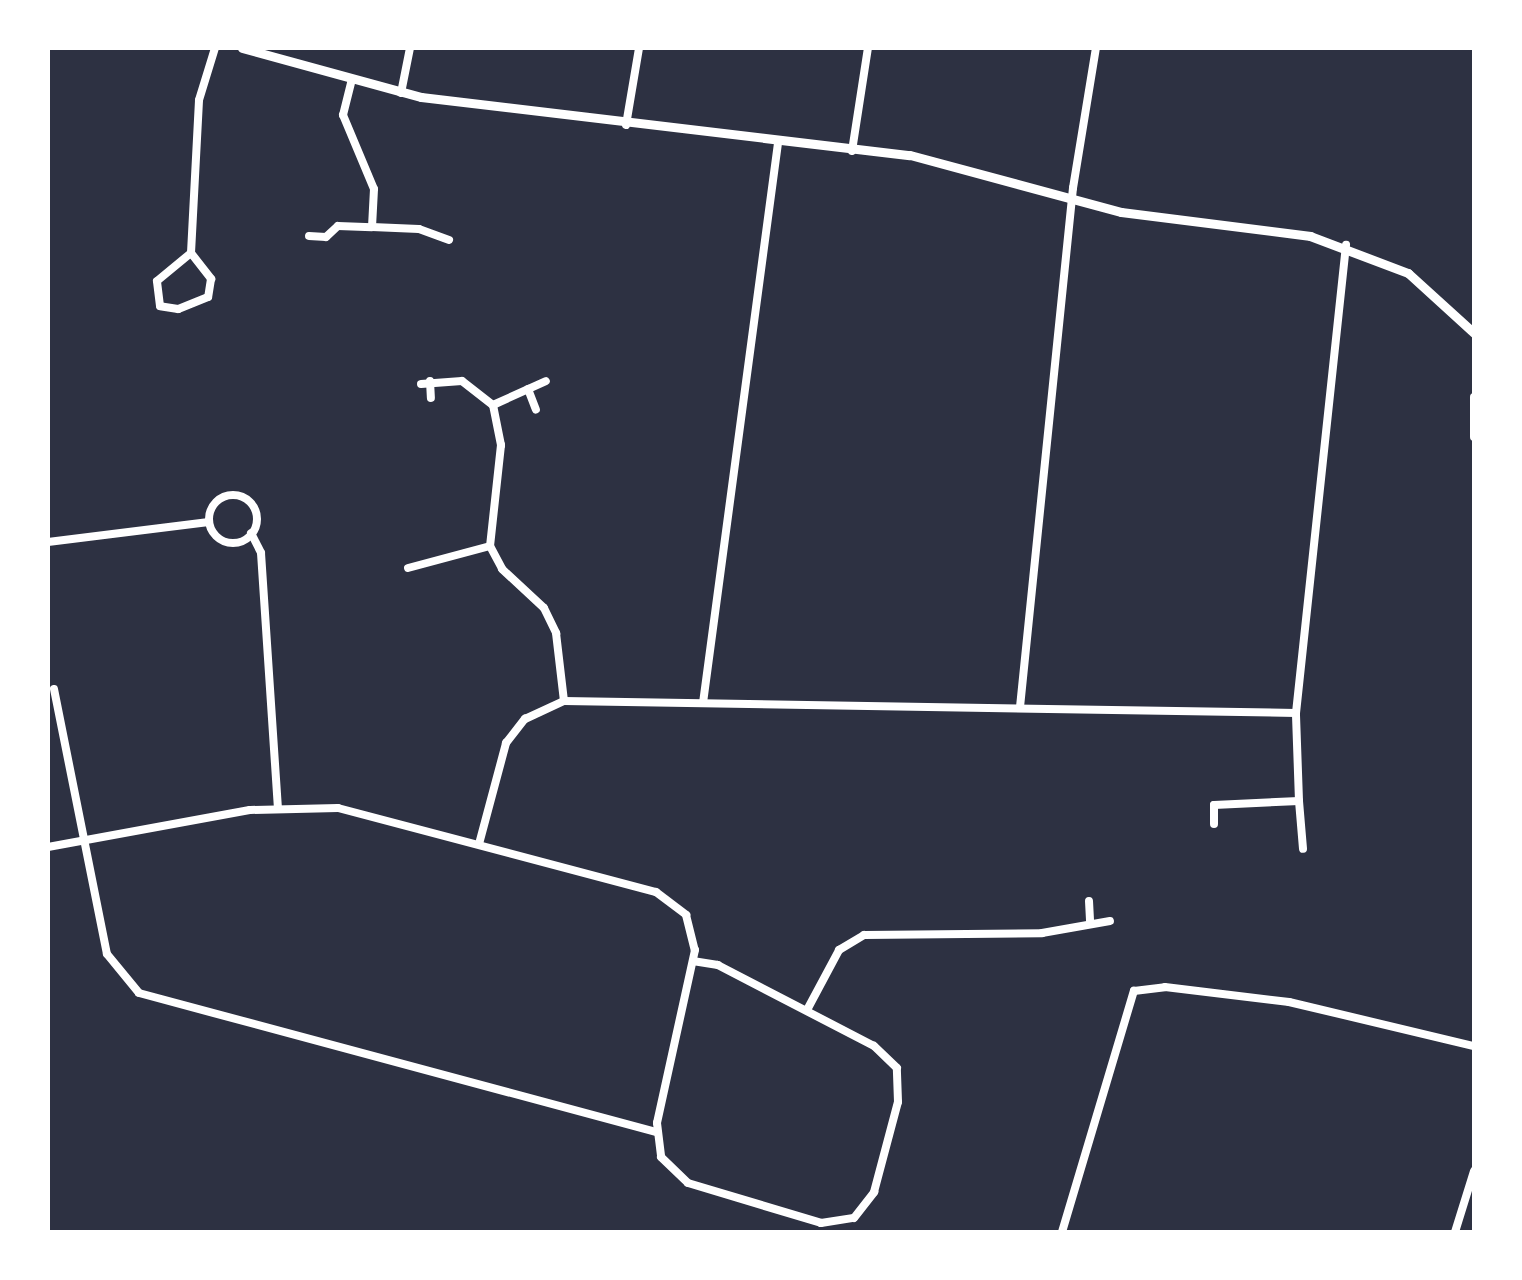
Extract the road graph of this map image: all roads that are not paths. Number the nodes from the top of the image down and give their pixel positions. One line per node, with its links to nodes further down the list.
1 (215, 48): 17 (street)
2 (242, 48): 7 (street)
3 (410, 48): 8 (street)
4 (639, 48): 9 (street)
5 (868, 48): 11 (street)
6 (1096, 48): 12 (street)
7 (352, 79): 8 (street); 13 (street)
8 (401, 93): 9 (street)
9 (626, 125): 10 (street)
10 (778, 143): 11 (street); 33 (street)
11 (852, 151): 12 (street)
12 (1072, 198): 16 (street); 34 (street)
13 (372, 228): 14 (street); 15 (street)
14 (309, 236)
15 (449, 240)
16 (1346, 245): 18 (street); 35 (street)
17 (191, 253): 17 (street)
18 (1474, 333)
19 (546, 381): 20 (street)
20 (528, 389): 23 (street); 24 (street)
21 (1474, 397): 25 (street)
22 (431, 398): 23 (street)
23 (494, 405): 29 (street)
24 (536, 410)
25 (1474, 436)
26 (209, 522): 27 (street); 27 (street); 28 (street)
27 (251, 533): 37 (street)
28 (48, 542)
29 (490, 546): 30 (street); 32 (street)
30 (408, 568)
31 (54, 689): 39 (street)
32 (564, 701): 33 (street); 40 (street)
33 (703, 703): 34 (street)
34 (1020, 707): 35 (street)
35 (1296, 713): 36 (street)
36 (1299, 801): 38 (street); 42 (street)
37 (278, 808): 39 (street); 40 (street)
38 (1214, 824)
39 (84, 840): 41 (street); 49 (street)
40 (479, 844): 46 (street)
41 (48, 846)
42 (1303, 849)
43 (1089, 901): 44 (street)
44 (1090, 921): 45 (street); 47 (street)
45 (1110, 921)
46 (694, 961): 47 (street); 49 (street)
47 (807, 1010): 49 (street)
48 (1474, 1046): 51 (street)
49 (656, 1132)
50 (1474, 1170): 52 (street)
51 (1062, 1232)
52 (1455, 1232)

